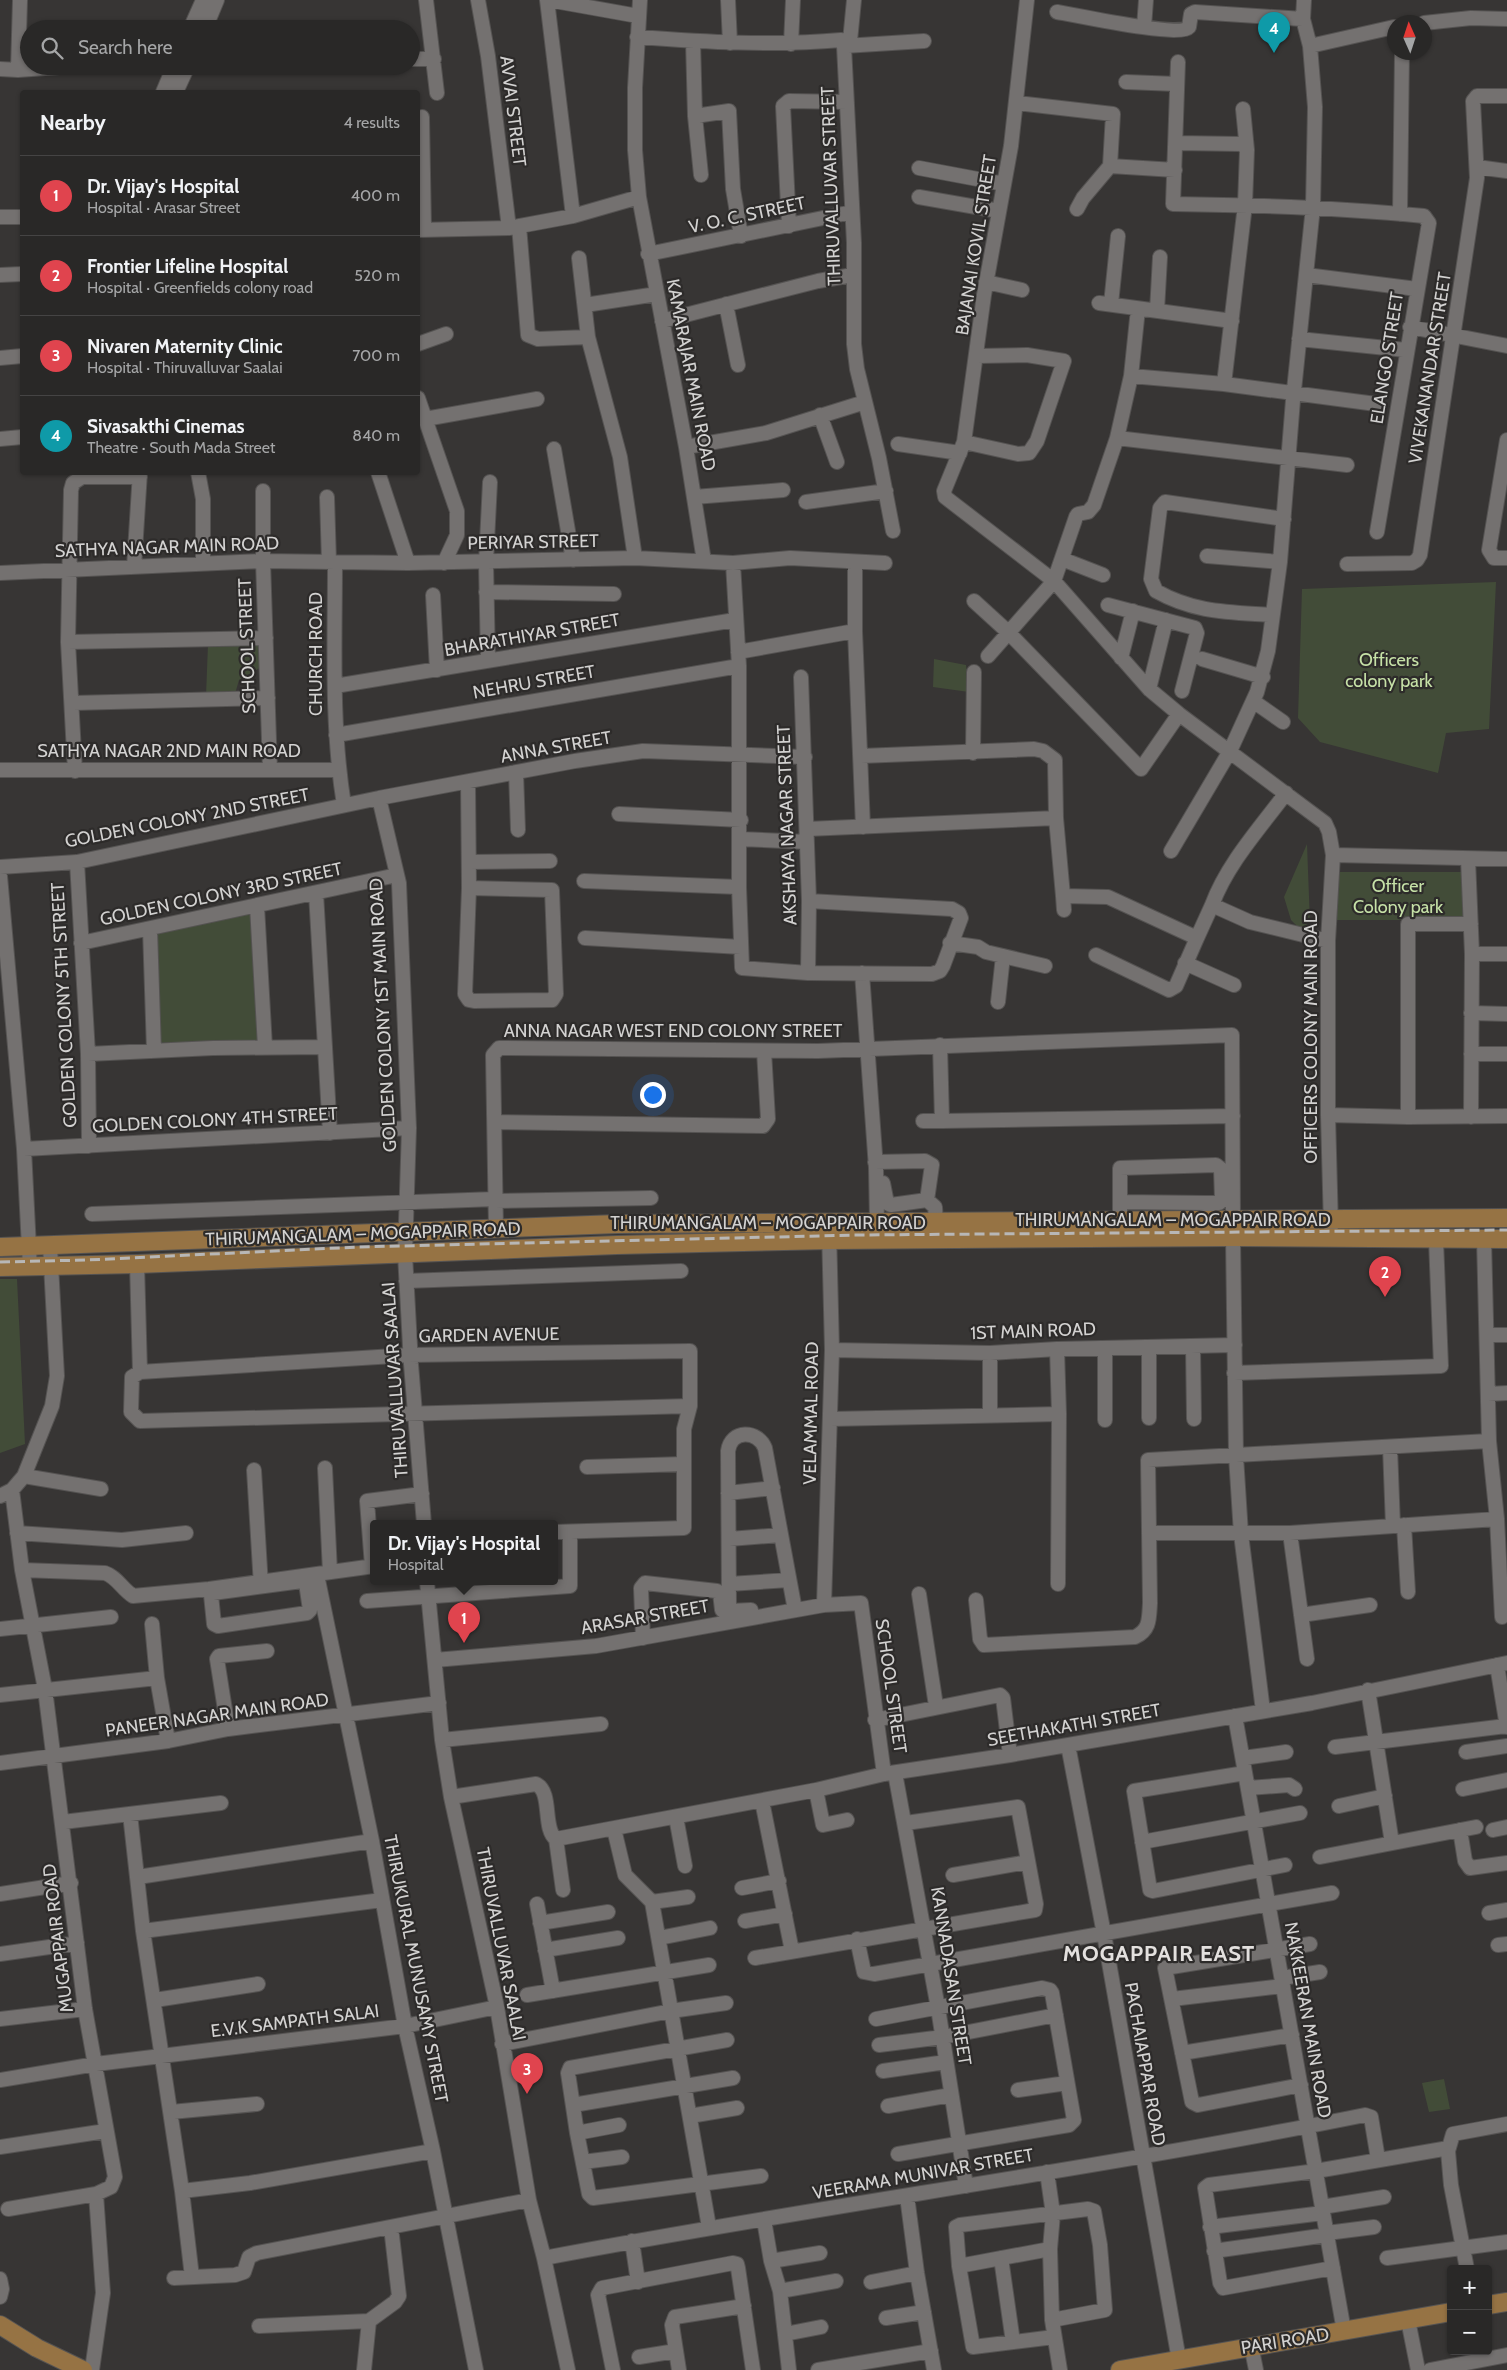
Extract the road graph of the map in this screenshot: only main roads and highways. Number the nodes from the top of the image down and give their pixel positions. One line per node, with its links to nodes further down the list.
1 (1507, 1218): 3 (main road, THIRUMANGALAM – MOGAPPAIR ROAD)
2 (1507, 1239): 4 (main road, THIRUMANGALAM – MOGAPPAIR ROAD)
3 (0, 1247)
4 (0, 1267)
5 (1507, 2302): 6 (main road)
6 (1492, 2304)
7 (1447, 2313): 10 (main road, PARI ROAD)
8 (0, 2324): 9 (main road)
9 (83, 2370)
10 (1120, 2370)

